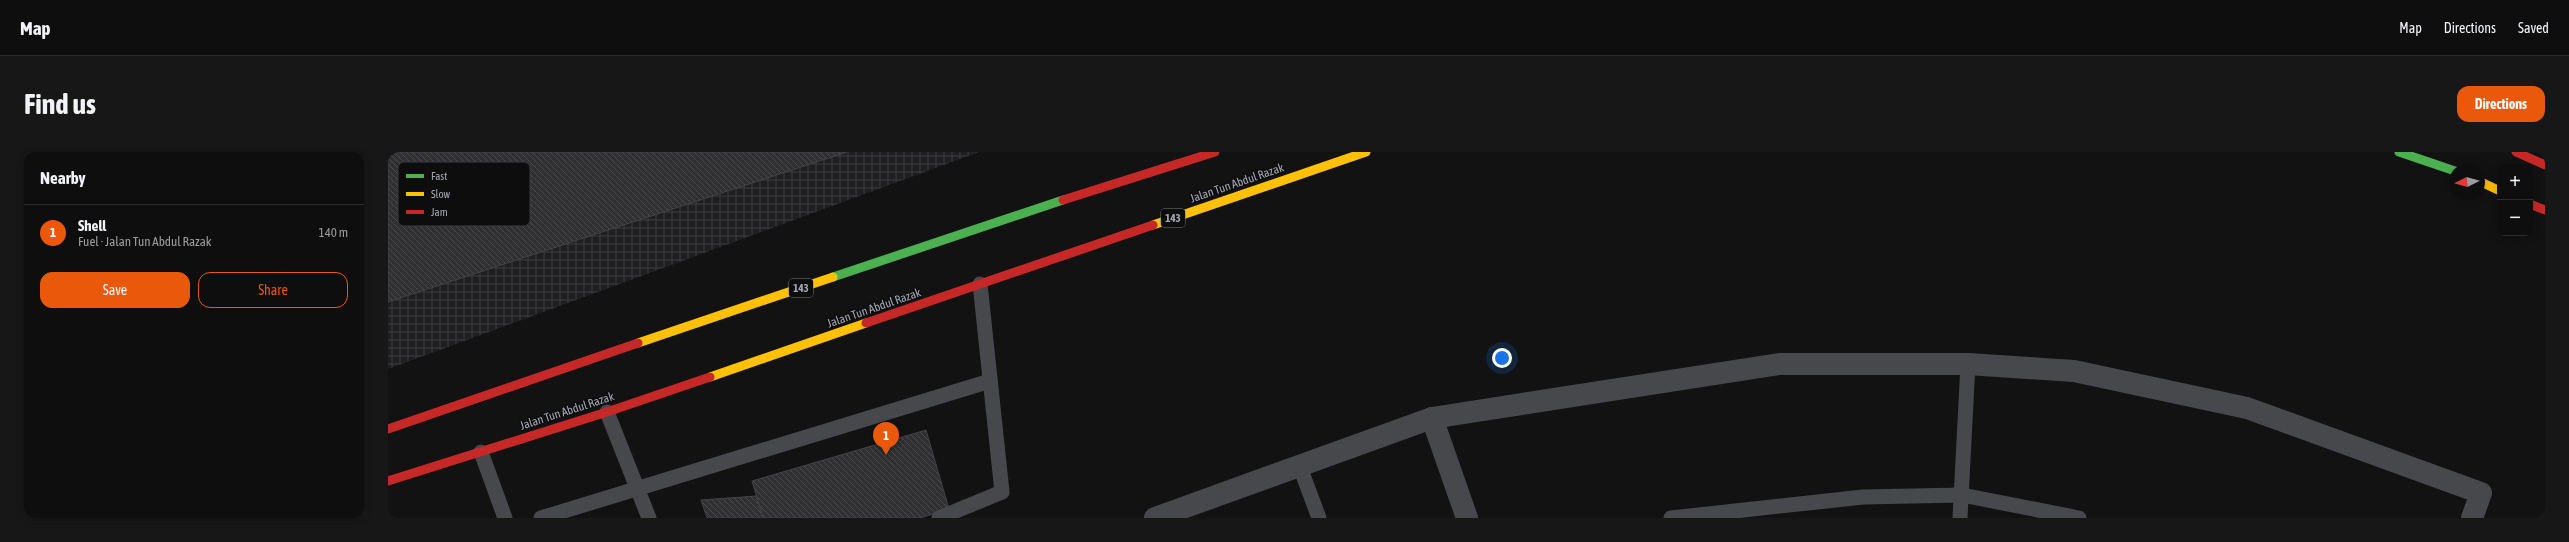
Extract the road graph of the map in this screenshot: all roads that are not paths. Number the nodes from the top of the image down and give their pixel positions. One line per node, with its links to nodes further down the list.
1 (1215, 152): 16 (highway, 143)
2 (1366, 152): 11 (highway, Jalan Tun Abdul Razak / 143)
3 (2399, 152): 6 (highway)
4 (2516, 152): 5 (highway)
5 (2545, 165)
6 (2449, 169)
7 (2485, 184): 8 (highway)
8 (2497, 190)
9 (2533, 205): 10 (highway)
10 (2545, 210)
11 (980, 284): 13 (lane); 14 (highway, Jalan Tun Abdul Razak / 143)
12 (1968, 364): 15 (street); 21 (lane); 32 (street)
13 (990, 381): 20 (lane); 26 (lane)
14 (607, 412): 17 (highway, Jalan Tun Abdul Razak / 143); 20 (lane)
15 (1432, 418): 18 (street); 28 (street)
16 (388, 429)
17 (481, 452): 19 (highway, Jalan Tun Abdul Razak / 143); 23 (lane)
18 (1300, 467): 22 (street); 27 (lane)
19 (388, 481)
20 (637, 490): 24 (lane); 25 (lane)
21 (1962, 495): 29 (lane); 30 (lane); 31 (lane)
22 (1166, 516)
23 (505, 518)
24 (541, 518)
25 (649, 518)
26 (939, 518)
27 (1319, 518)
28 (1467, 518)
29 (1670, 518)
30 (1960, 518)
31 (2079, 518)
32 (2472, 518)

